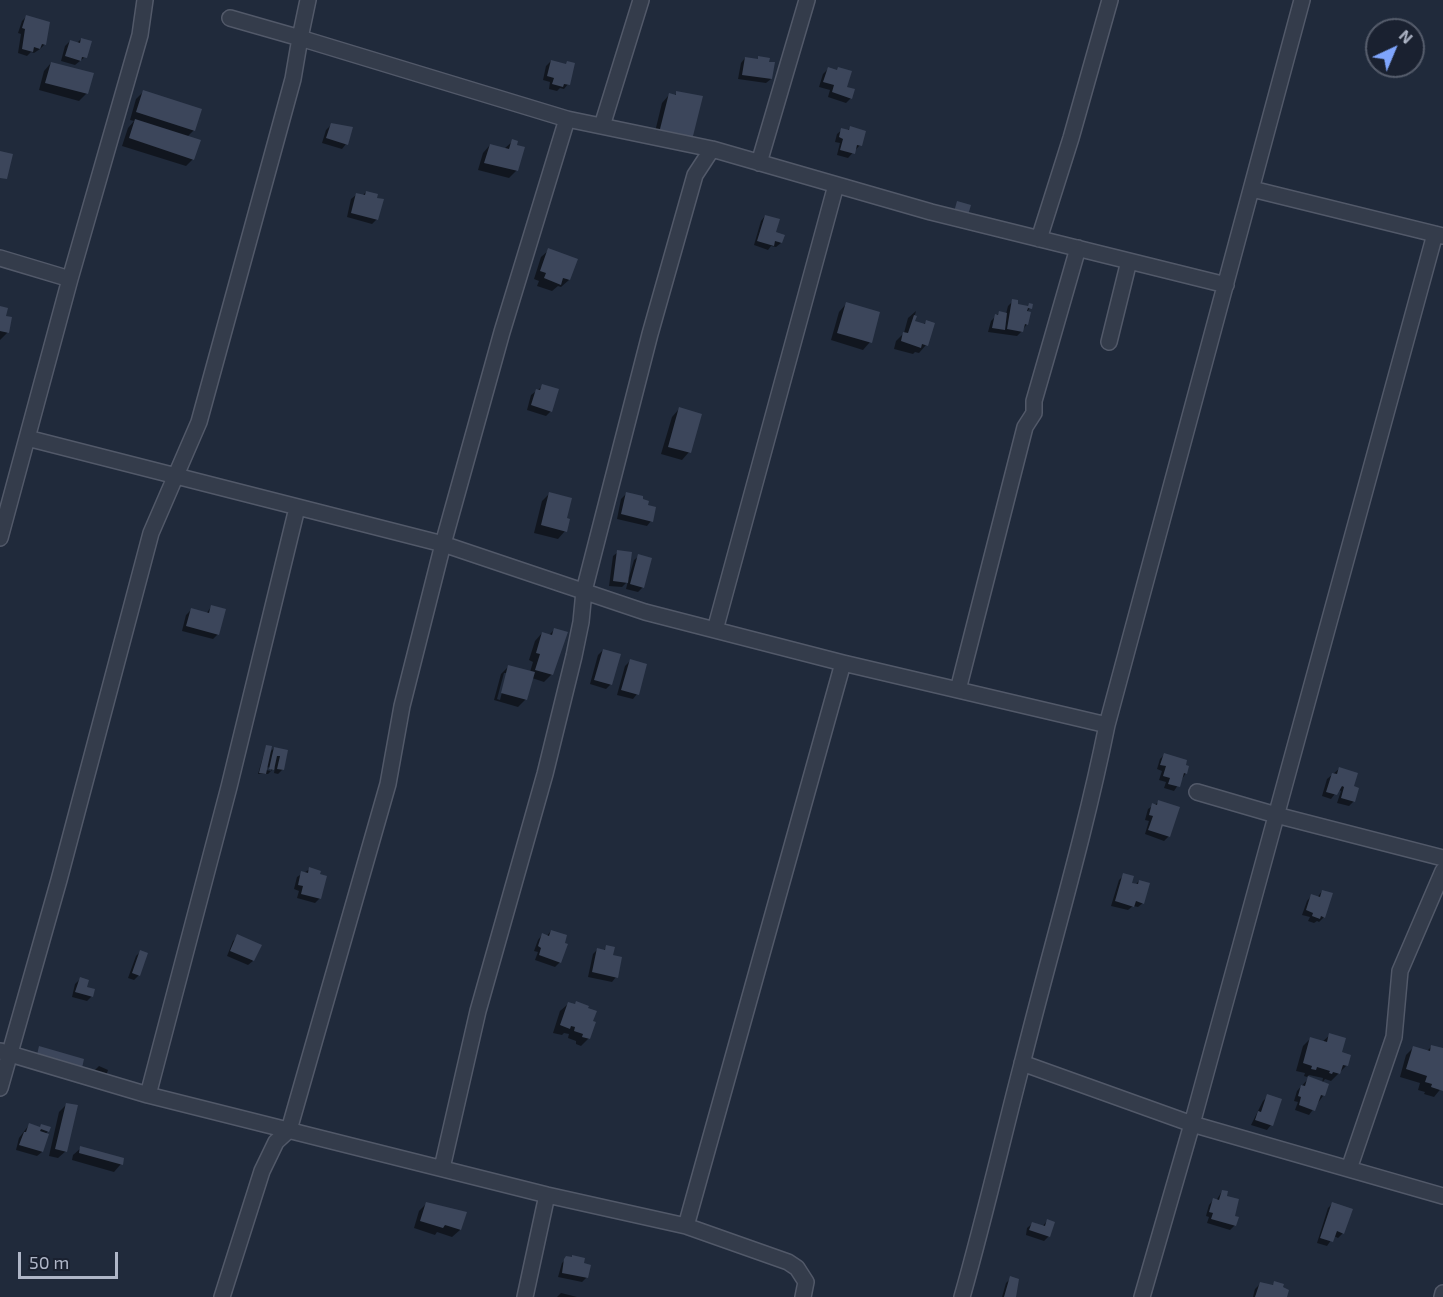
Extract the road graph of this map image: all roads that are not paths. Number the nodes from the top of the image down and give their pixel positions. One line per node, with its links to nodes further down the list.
1 (145, 0): 20 (street)
2 (308, 0): 8 (street)
3 (641, 0): 10 (street)
4 (807, 0): 12 (street)
5 (1110, 0): 16 (street)
6 (1302, 0): 14 (street)
7 (230, 18): 8 (street)
8 (300, 38): 9 (street); 24 (street)
9 (567, 119): 10 (street); 27 (street)
10 (602, 126): 11 (street)
11 (712, 149): 12 (street); 28 (street)
12 (759, 163): 13 (street)
13 (836, 185): 16 (street); 29 (street)
14 (1252, 189): 15 (street); 21 (street)
15 (1439, 235): 34 (street)
16 (1039, 239): 17 (street)
17 (1078, 249): 19 (street); 31 (street)
18 (0, 258): 20 (street)
19 (1129, 261): 21 (street); 22 (street)
20 (70, 279): 23 (street)
21 (1226, 285): 32 (street)
22 (1108, 342)
23 (27, 438): 24 (street); 26 (street)
24 (176, 478): 25 (street); 37 (street)
25 (297, 508): 27 (street); 40 (street)
26 (0, 538)
27 (442, 544): 28 (street); 42 (street)
28 (584, 591): 29 (street); 43 (street)
29 (716, 630): 30 (street)
30 (843, 663): 31 (street); 47 (street)
31 (958, 690): 32 (street)
32 (1107, 725): 38 (street)
33 (1197, 792): 34 (street)
34 (1276, 815): 35 (street); 41 (street)
35 (1443, 858)
36 (1443, 871): 44 (street)
37 (5, 1052): 39 (street); 40 (street)
38 (1022, 1063): 41 (street); 51 (street)
39 (0, 1088)
40 (148, 1095): 42 (street)
41 (1192, 1124): 44 (street); 52 (street)
42 (289, 1130): 43 (street); 48 (street)
43 (442, 1168): 45 (street)
44 (1349, 1169): 46 (street)
45 (547, 1196): 47 (street); 49 (street)
46 (1443, 1196)
47 (686, 1226): 50 (street)
48 (222, 1297)
49 (525, 1297)
50 (803, 1297)
51 (962, 1297)
52 (1142, 1297)

